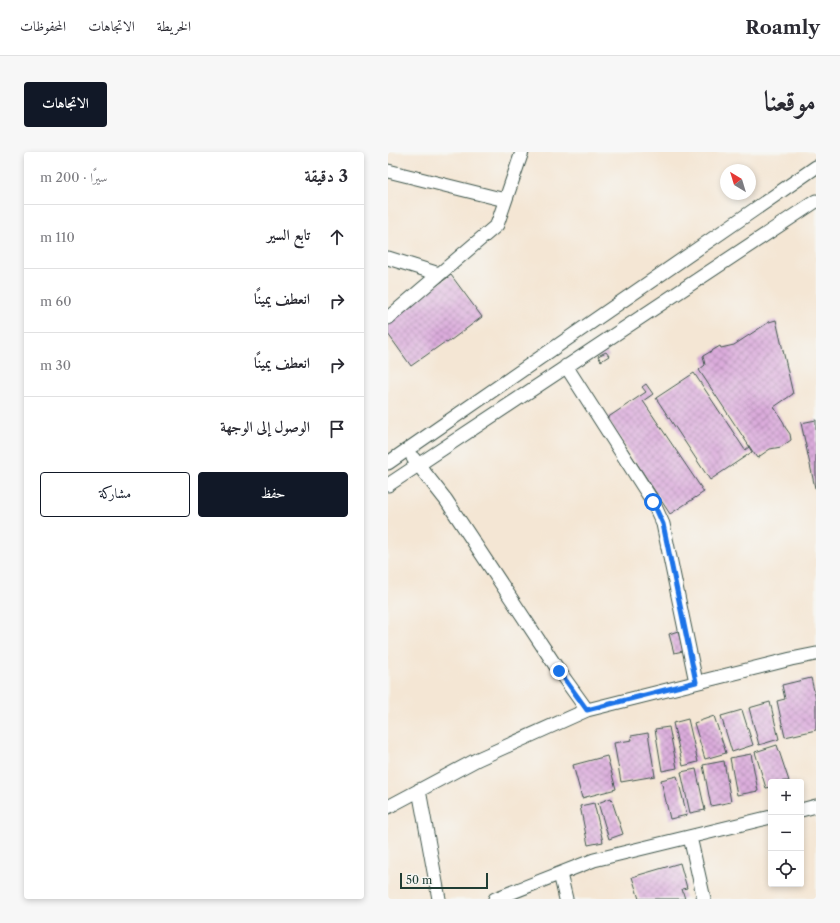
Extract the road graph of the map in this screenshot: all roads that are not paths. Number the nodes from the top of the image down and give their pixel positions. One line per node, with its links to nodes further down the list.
1 (522, 152): 4 (street)
2 (816, 167): 10 (street)
3 (388, 171): 4 (street)
4 (505, 200): 7 (street)
5 (816, 201): 9 (street)
6 (388, 258): 7 (street)
7 (439, 274): 8 (street)
8 (388, 318)
9 (566, 366): 12 (street); 15 (street)
10 (407, 450): 11 (street); 12 (street)
11 (388, 463)
12 (418, 464): 13 (street); 16 (street)
13 (388, 484)
14 (816, 654): 15 (street)
15 (696, 682): 16 (street)
16 (587, 710): 17 (street)
17 (419, 790): 19 (street); 24 (street)
18 (816, 806): 20 (street)
19 (388, 807)
20 (804, 809)
21 (768, 818): 22 (street)
22 (690, 837): 23 (street); 27 (street)
23 (560, 874): 25 (street); 26 (street)
24 (439, 899)
25 (495, 899)
26 (566, 899)
27 (704, 899)

